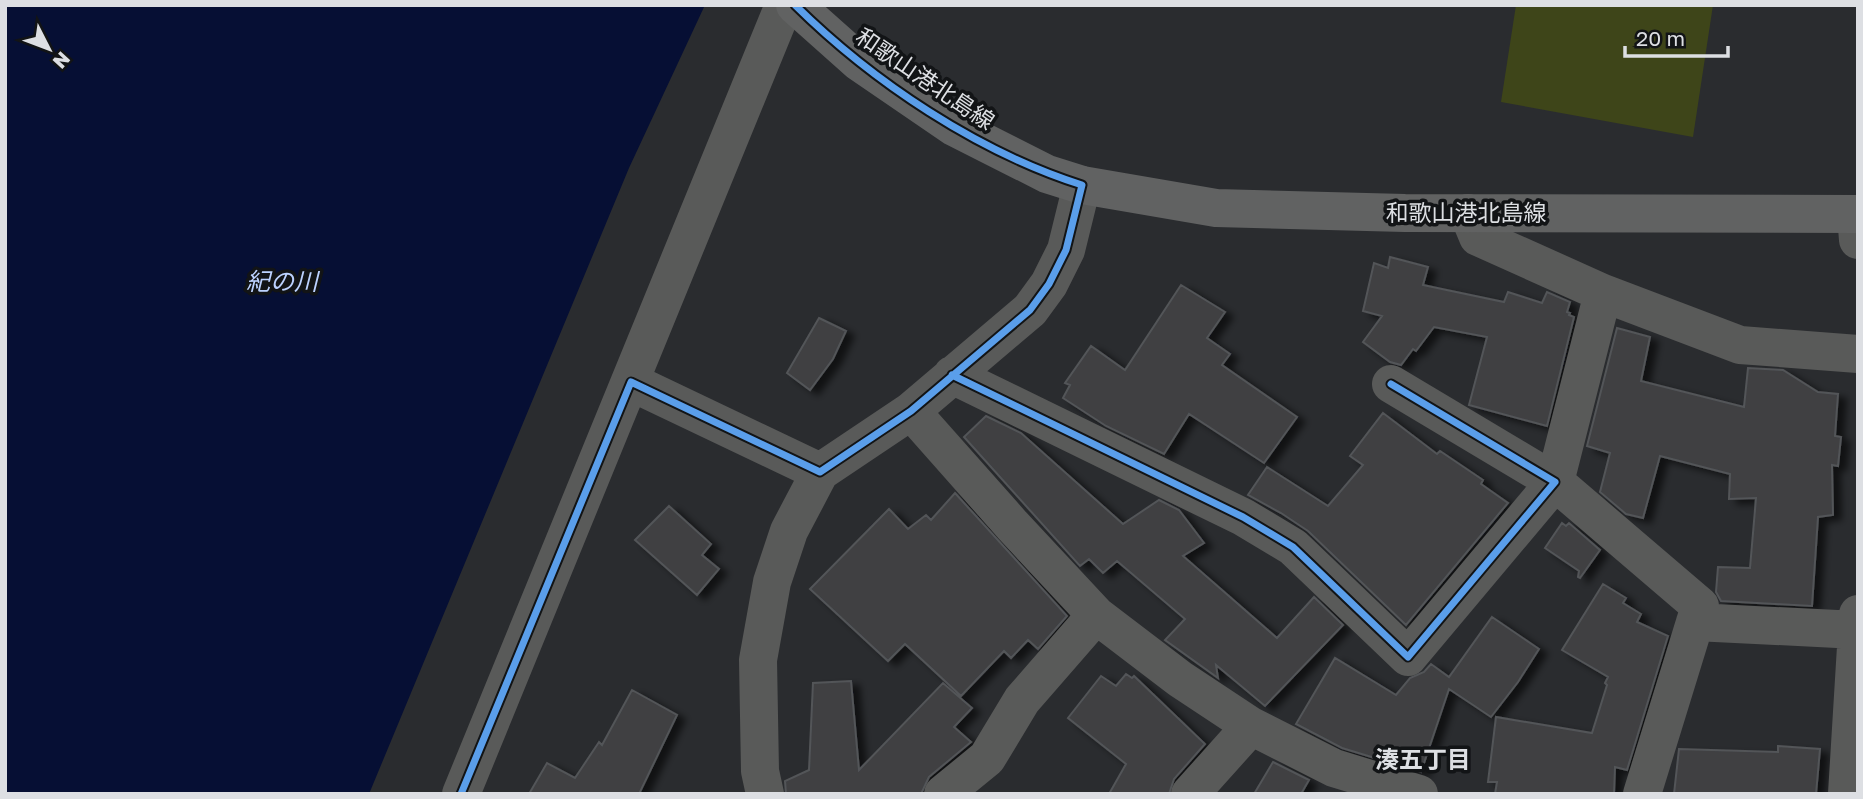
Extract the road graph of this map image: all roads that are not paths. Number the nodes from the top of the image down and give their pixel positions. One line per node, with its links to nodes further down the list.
1 (795, 9): 2 (main road, 和歌山港北島線); 8 (street)
2 (1082, 185): 3 (main road, 和歌山港北島線); 7 (street)
3 (1468, 213): 4 (main road, 和歌山港北島線); 5 (street)
4 (1857, 223)
5 (1603, 293): 6 (street); 12 (street)
6 (1858, 354)
7 (952, 375): 10 (street); 12 (street)
8 (631, 382): 11 (street); 17 (street)
9 (1391, 384): 12 (street)
10 (911, 411): 11 (street); 13 (street)
11 (820, 472): 18 (street)
12 (1555, 482): 14 (street)
13 (1096, 615): 16 (street); 19 (street)
14 (1695, 622): 15 (street); 22 (street)
15 (1857, 622): 23 (street)
16 (1251, 726): 20 (street); 21 (street)
17 (461, 794)
18 (765, 794)
19 (943, 794)
20 (1190, 794)
21 (1419, 794)
22 (1642, 794)
23 (1847, 794)

